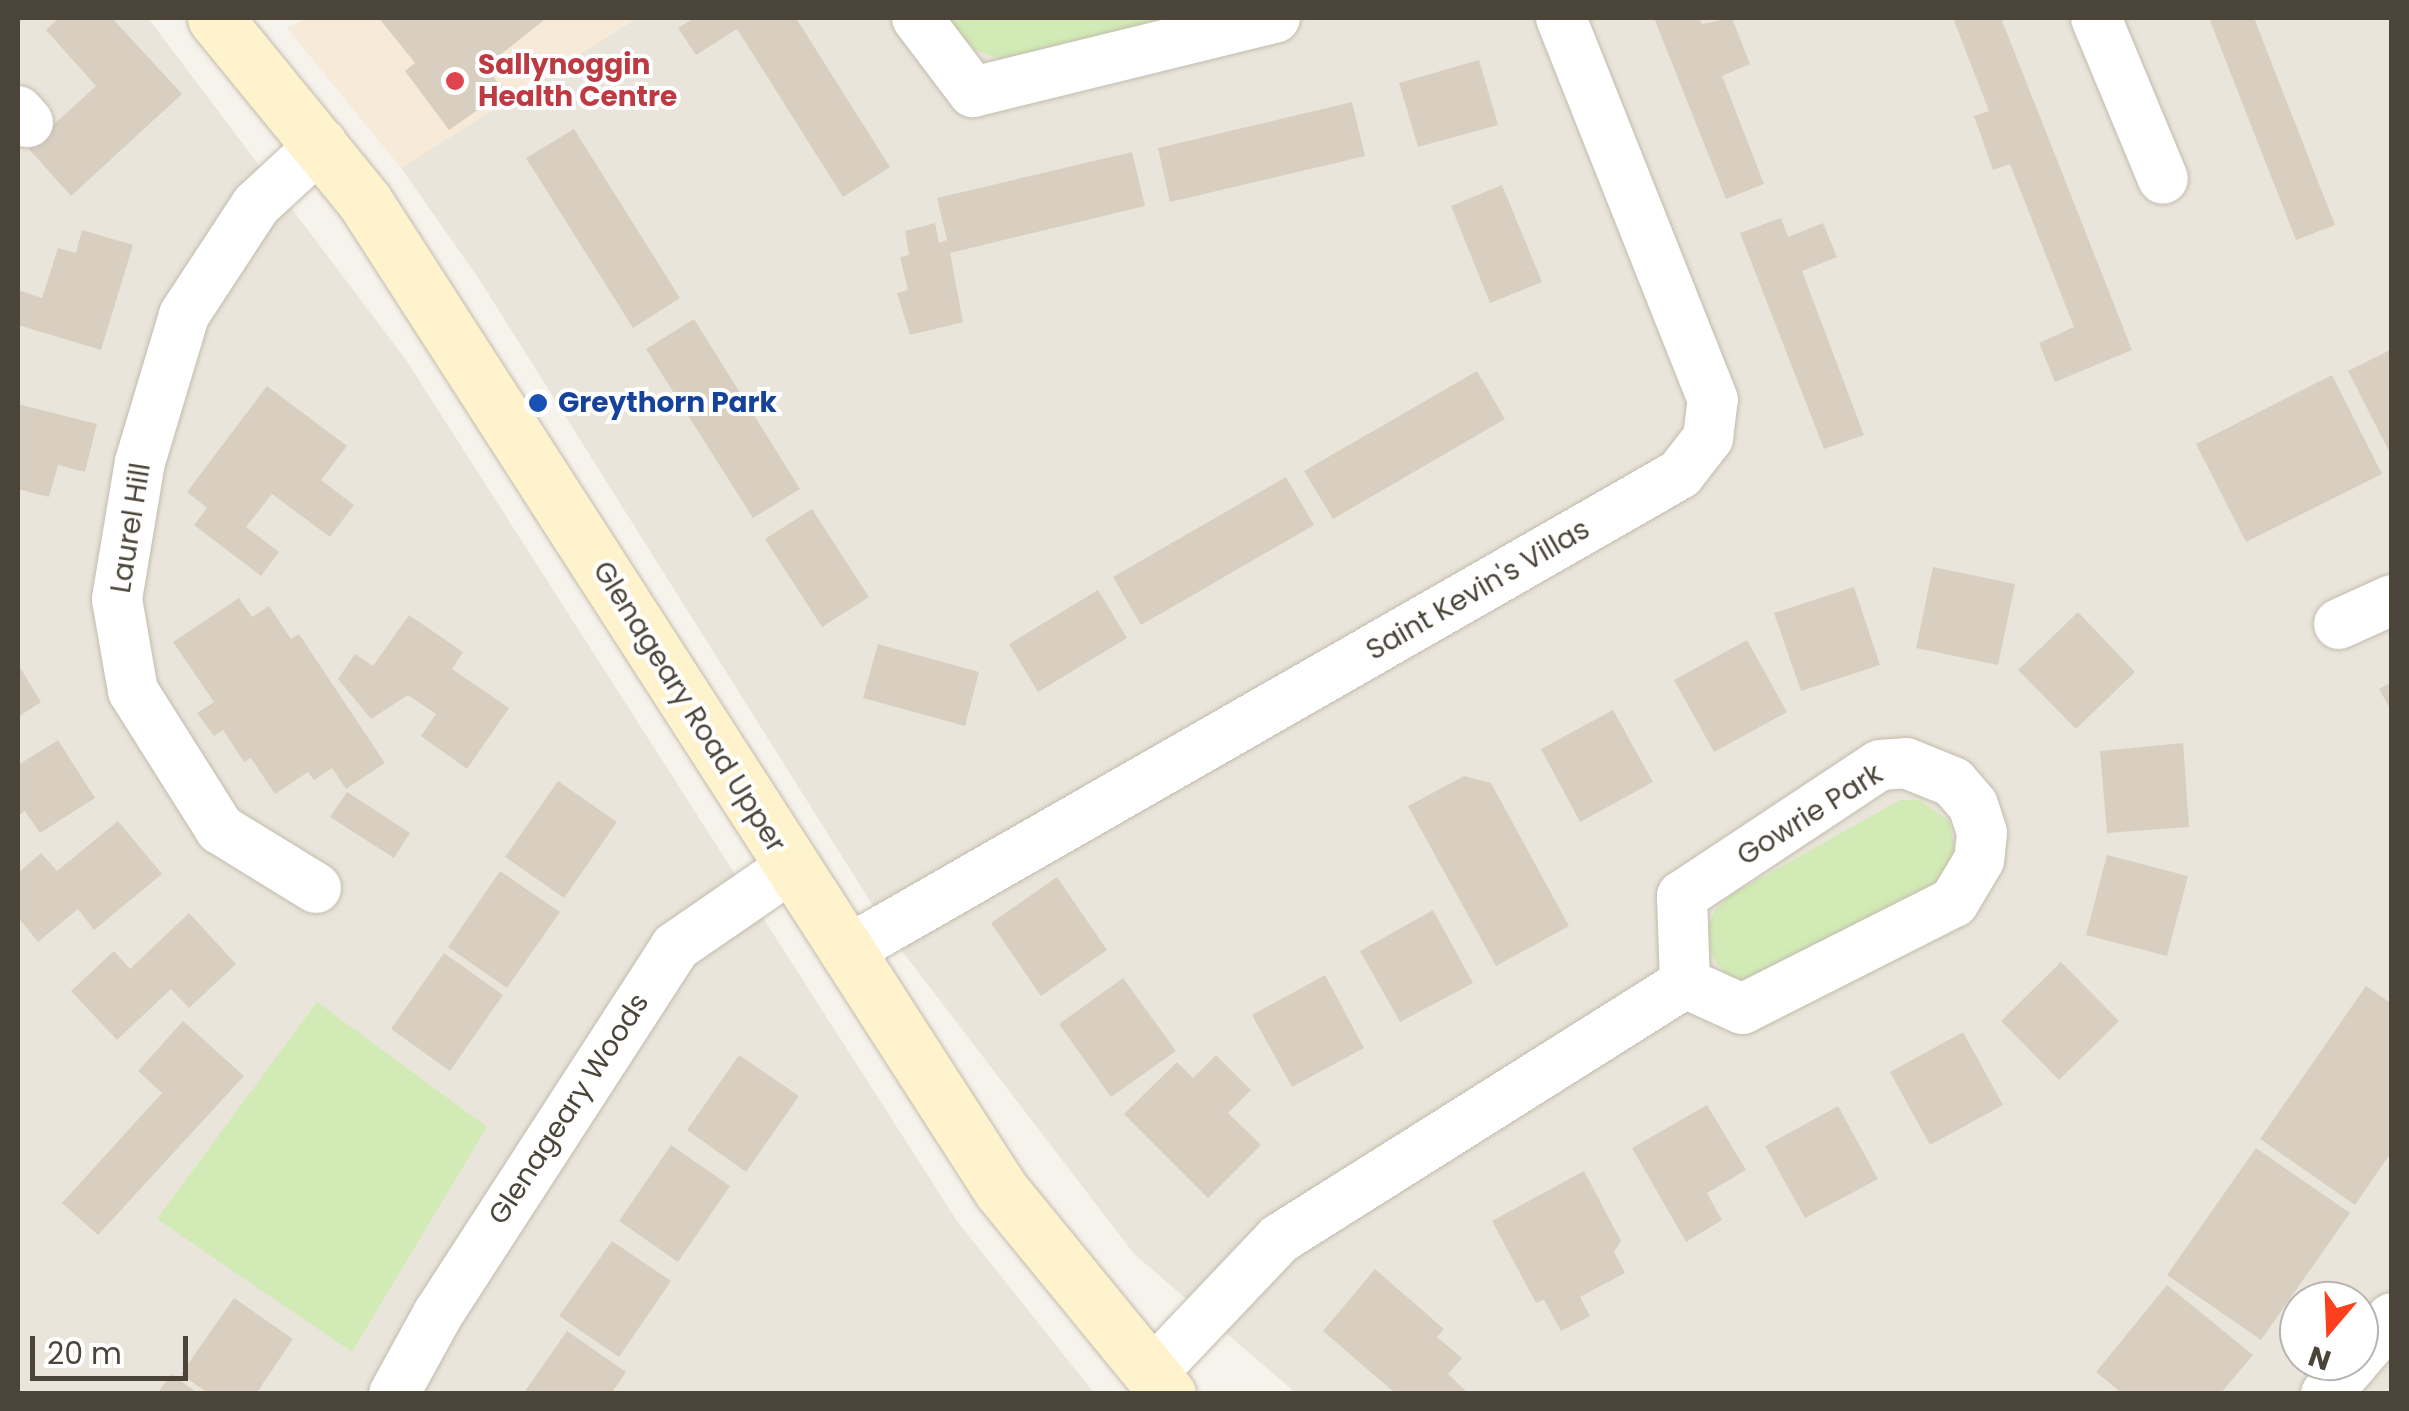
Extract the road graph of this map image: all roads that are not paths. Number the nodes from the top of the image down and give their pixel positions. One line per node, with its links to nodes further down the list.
1 (215, 18): 6 (main road, Glenageary Road Upper)
2 (917, 18): 3 (street)
3 (1275, 18)
4 (1562, 18): 12 (street, Saint Kevin's Villas)
5 (2096, 18): 7 (street)
6 (322, 144): 10 (main road, Glenageary Road Upper); 11 (street, Laurel Hill)
7 (2163, 179)
8 (2392, 600): 9 (street)
9 (2339, 624)
10 (790, 868): 12 (main road, Glenageary Road Upper); 15 (street, Glenageary Woods)
11 (316, 888)
12 (846, 952): 14 (main road, Glenageary Road Upper)
13 (1685, 983): 13 (street, Gowrie Park); 14 (street)
14 (1159, 1384)
15 (394, 1394)

